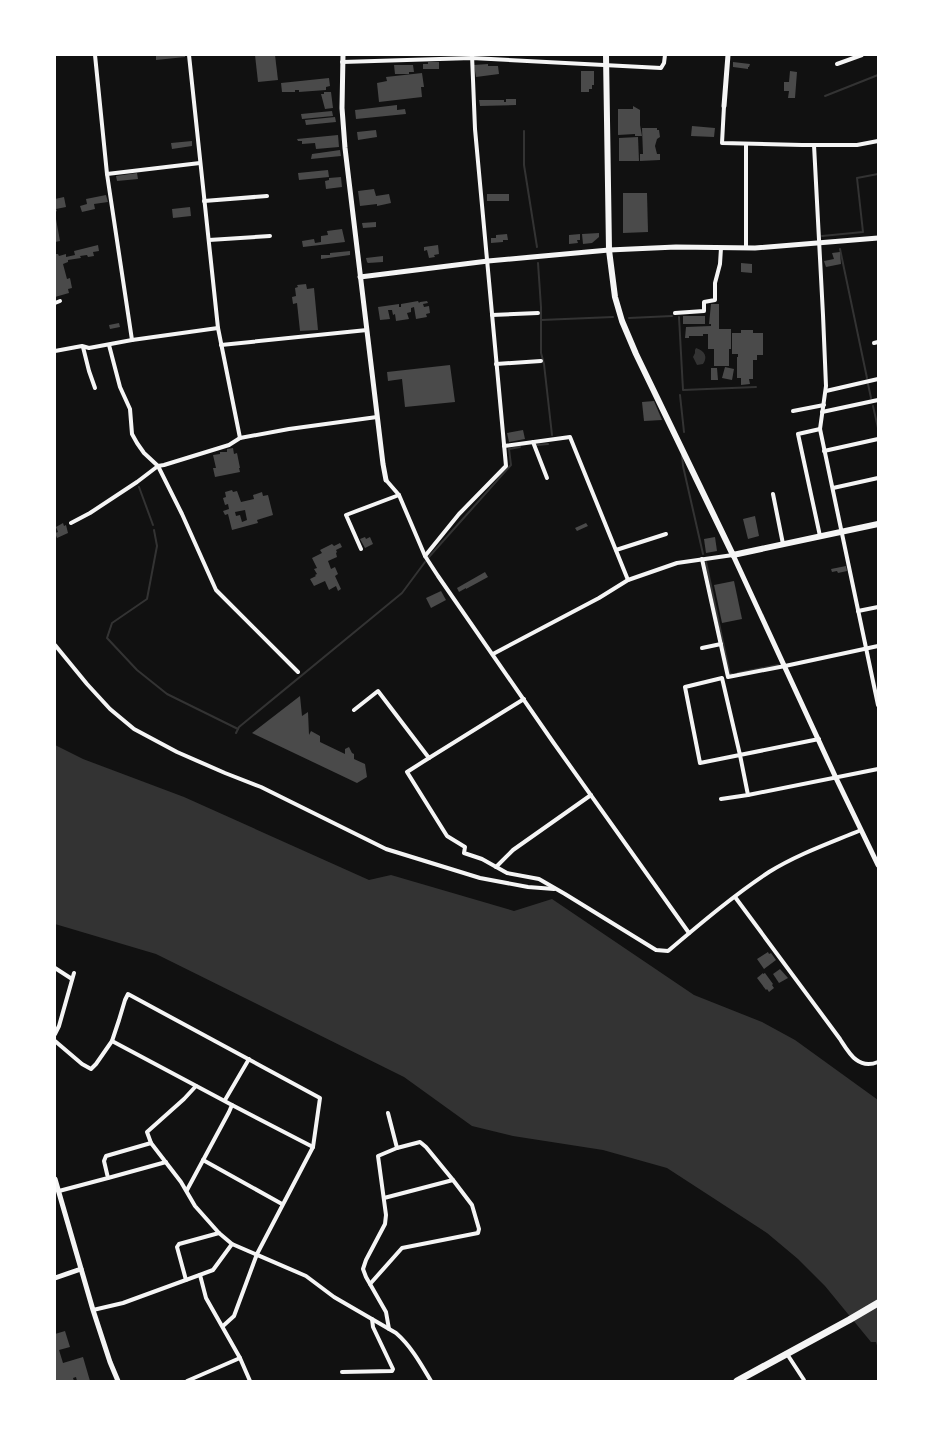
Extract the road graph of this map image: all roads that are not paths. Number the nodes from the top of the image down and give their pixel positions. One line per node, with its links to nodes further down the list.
1 (96, 55): 17 (street)
2 (189, 55): 16 (street)
3 (343, 55): 9 (street)
4 (606, 55): 11 (main road)
5 (665, 55): 11 (street)
6 (728, 55): 12 (street)
7 (862, 55): 10 (street)
8 (472, 56): 9 (street); 11 (street); 27 (street)
9 (342, 62): 28 (street)
10 (837, 64)
11 (606, 66): 26 (main road)
12 (724, 106): 14 (street)
13 (878, 141): 15 (street)
14 (746, 144): 15 (street); 25 (street)
15 (814, 145): 23 (street)
16 (200, 163): 17 (street); 19 (street)
17 (107, 174): 36 (street)
18 (267, 196): 19 (street)
19 (204, 201): 22 (street)
20 (270, 236): 22 (street)
21 (878, 238): 23 (street)
22 (209, 240): 34 (street)
23 (819, 243): 25 (street); 45 (street)
24 (720, 248): 25 (street); 26 (street); 32 (street)
25 (746, 248)
26 (610, 250): 27 (street); 72 (main road)
27 (488, 261): 28 (street); 33 (street)
28 (360, 277): 35 (street)
29 (60, 301): 30 (street)
30 (55, 303)
31 (538, 313): 33 (street)
32 (674, 313)
33 (492, 315): 42 (street)
34 (218, 328): 36 (street); 38 (street)
35 (367, 330): 38 (street); 50 (street)
36 (132, 340): 37 (street)
37 (109, 344): 39 (street); 57 (street)
38 (221, 345): 52 (street)
39 (83, 347): 40 (street); 44 (street)
40 (55, 352)
41 (541, 361): 42 (street)
42 (496, 364): 55 (street)
43 (878, 379): 45 (street)
44 (95, 388)
45 (826, 391): 47 (street)
46 (878, 400): 49 (street)
47 (824, 405): 48 (street); 49 (street)
48 (793, 411)
49 (822, 412): 51 (street)
50 (377, 417): 52 (street); 60 (street)
51 (820, 429): 56 (street); 68 (street)
52 (240, 438): 57 (street)
53 (878, 439): 56 (street)
54 (533, 442): 55 (street); 58 (street); 71 (street)
55 (504, 446): 73 (street)
56 (824, 451): 61 (street)
57 (158, 466): 64 (street); 85 (street)
58 (547, 478)
59 (878, 478): 61 (street)
60 (386, 480): 63 (street)
61 (833, 488): 66 (street)
62 (773, 494): 69 (street)
63 (399, 496): 70 (street); 73 (street)
64 (71, 523)
65 (878, 524): 66 (main road)
66 (842, 531): 68 (main road); 77 (street)
67 (666, 534): 71 (street)
68 (820, 536): 69 (main road)
69 (783, 544): 72 (main road)
70 (360, 549)
71 (616, 550): 75 (street)
72 (733, 554): 74 (street); 84 (street)
73 (425, 556): 83 (street)
74 (702, 559): 75 (street); 78 (street)
75 (628, 580): 83 (street)
76 (878, 606): 77 (street)
77 (858, 611): 82 (street)
78 (721, 644): 81 (street); 84 (street)
79 (55, 645): 100 (street)
80 (878, 646): 82 (street)
81 (702, 648)
82 (866, 648): 84 (street); 87 (street)
83 (492, 654): 86 (street)
84 (785, 666): 89 (street)
85 (298, 672)
86 (524, 699): 91 (street); 94 (street)
87 (878, 705)
88 (354, 710): 91 (street)
89 (819, 739): 90 (street); 93 (street)
90 (740, 755): 90 (street); 95 (street)
91 (429, 758): 99 (street)
92 (878, 769): 93 (street)
93 (836, 778): 95 (street); 97 (street)
94 (591, 795): 99 (street); 102 (street)
95 (748, 795): 96 (street)
96 (721, 799)
97 (861, 830): 98 (street); 101 (street)
98 (878, 866)
99 (496, 867): 100 (street)
100 (556, 889): 102 (street)
101 (735, 897): 102 (street); 110 (street)
102 (688, 932)
103 (55, 968): 105 (street)
104 (74, 973): 105 (street)
105 (72, 979): 106 (street)
106 (55, 1034)
107 (55, 1041): 108 (street)
108 (112, 1041): 109 (street); 111 (street)
109 (249, 1059): 112 (street); 116 (street)
110 (878, 1062)
111 (196, 1086): 112 (street); 115 (street)
112 (224, 1100): 113 (street)
113 (232, 1105): 116 (street); 118 (street)
114 (388, 1113): 117 (street)
115 (151, 1143): 119 (street); 120 (street)
116 (313, 1147): 126 (street)
117 (397, 1148): 122 (street); 125 (street)
118 (203, 1160): 123 (street); 126 (street)
119 (166, 1162): 120 (street); 123 (street)
120 (108, 1178): 124 (street)
121 (55, 1179): 124 (street)
122 (453, 1180): 125 (street); 134 (street)
123 (187, 1190): 127 (street)
124 (58, 1191): 130 (street)
125 (384, 1198): 134 (street)
126 (282, 1204): 129 (street)
127 (219, 1233): 128 (street); 133 (street)
128 (232, 1244): 129 (street); 131 (street)
129 (257, 1254): 137 (street); 138 (street)
130 (81, 1269): 132 (street); 136 (street)
131 (200, 1275): 133 (street); 138 (street)
132 (55, 1278)
133 (186, 1280): 136 (street)
134 (370, 1284): 139 (street)
135 (878, 1303): 140 (highway)
136 (93, 1310): 144 (street)
137 (372, 1319): 139 (street); 142 (street)
138 (223, 1326): 141 (street)
139 (389, 1329): 147 (street)
140 (787, 1354): 143 (street); 148 (highway)
141 (240, 1358): 145 (street); 146 (street)
142 (342, 1372)
143 (804, 1380)
144 (118, 1381)
145 (187, 1381)
146 (250, 1381)
147 (431, 1381)
148 (737, 1381)

